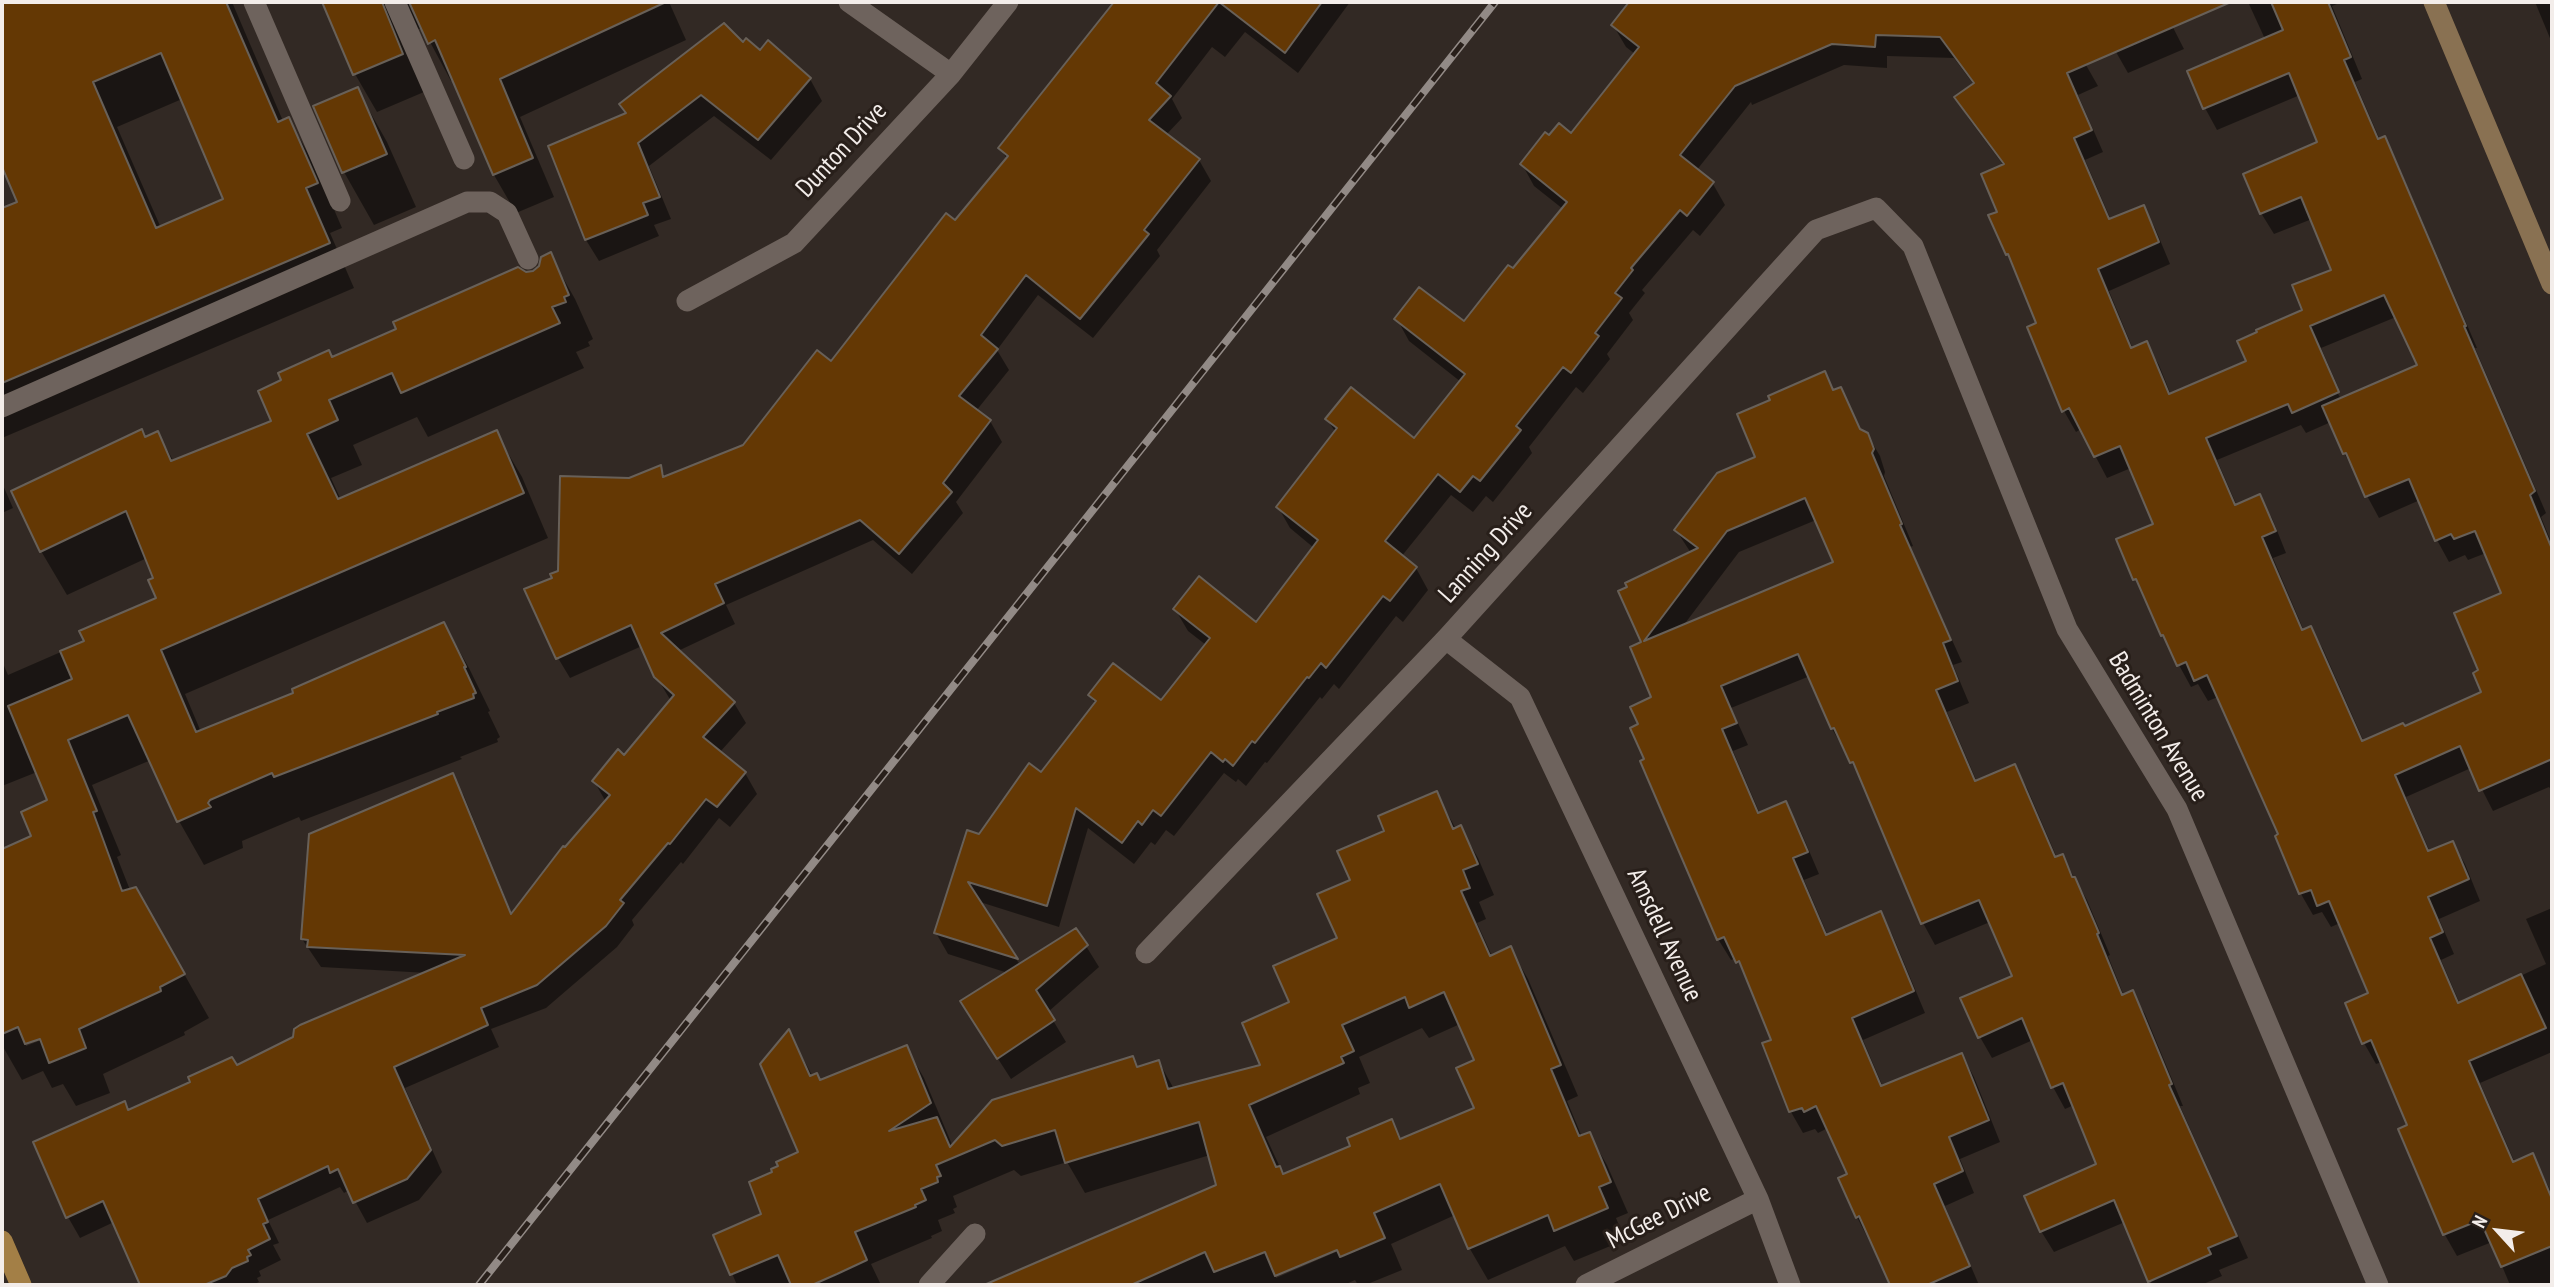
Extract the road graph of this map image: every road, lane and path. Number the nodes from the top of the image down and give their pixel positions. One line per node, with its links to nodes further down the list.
1 (254, 2): 8 (street)
2 (395, 2): 7 (street)
3 (849, 2): 6 (street)
4 (1008, 2): 6 (street, Dunton Drive)
5 (2434, 2): 11 (street)
6 (951, 74): 12 (street, Dunton Drive)
7 (464, 159)
8 (340, 201)
9 (1876, 208): 14 (street, Lanning Drive); 23 (street, Badminton Avenue)
10 (527, 258): 13 (street)
11 (2552, 284)
12 (687, 301)
13 (2, 407)
14 (1446, 639): 15 (street, Lanning Drive); 16 (street, Amsdell Avenue)
15 (1146, 953)
16 (1758, 1199): 21 (street, McGee Drive); 22 (street, Amsdell Avenue)
17 (975, 1234): 20 (street)
18 (2, 1241): 19 (main road)
19 (21, 1285)
20 (929, 1285)
21 (1586, 1285)
22 (1790, 1285)
23 (2378, 1285)

